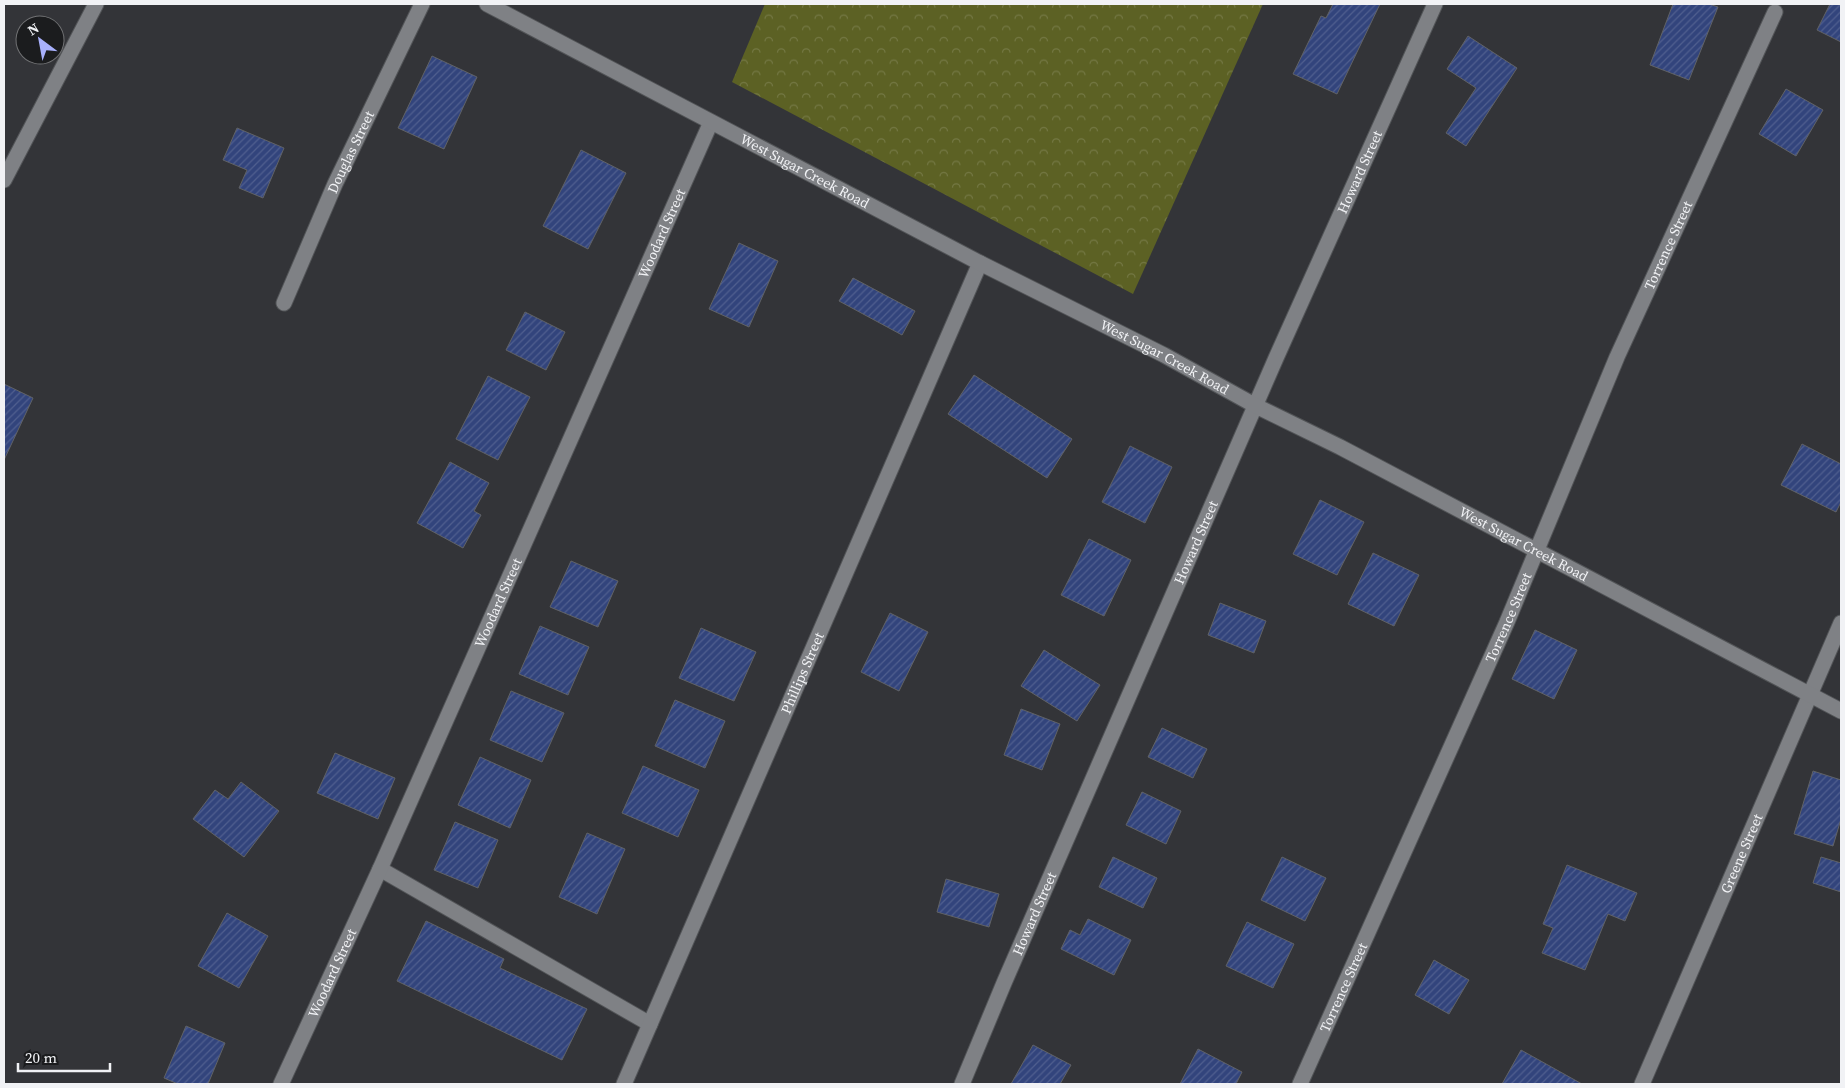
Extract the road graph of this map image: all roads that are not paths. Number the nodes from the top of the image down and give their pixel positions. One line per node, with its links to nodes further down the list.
1 (96, 4): 7 (street)
2 (422, 4): 9 (street, Douglas Street)
3 (487, 4): 6 (street, West Sugar Creek Road)
4 (1435, 4): 10 (street, Howard Street)
5 (1777, 8): 11 (street, Torrence Street)
6 (712, 122): 8 (street, West Sugar Creek Road); 15 (street, Woodard Street)
7 (4, 180)
8 (980, 263): 10 (street, West Sugar Creek Road); 16 (street, Phillips Street)
9 (284, 302)
10 (1256, 406): 11 (street, West Sugar Creek Road); 19 (street, Howard Street)
11 (1536, 549): 13 (street, West Sugar Creek Road); 20 (street, Torrence Street)
12 (1841, 623): 13 (street, Greene Street)
13 (1810, 695): 14 (street, West Sugar Creek Road); 21 (street, Greene Street)
14 (1841, 711)
15 (380, 869): 16 (street); 17 (street, Woodard Street)
16 (650, 1024): 18 (street, Phillips Street)
17 (281, 1084)
18 (624, 1084)
19 (962, 1084)
20 (1300, 1084)
21 (1642, 1084)

